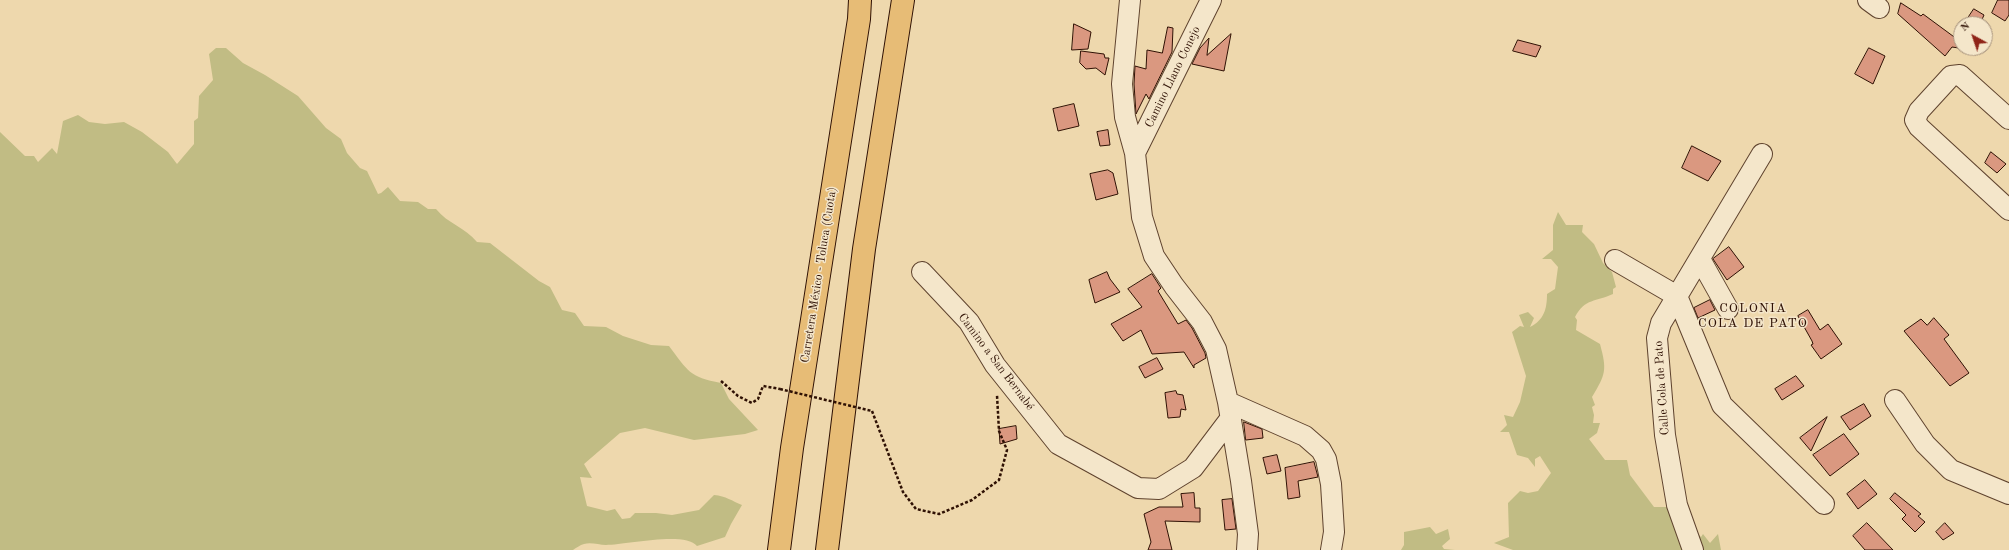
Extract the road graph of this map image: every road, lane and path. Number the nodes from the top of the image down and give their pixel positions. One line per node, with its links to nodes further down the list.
1 (860, 0): 20 (highway, Carretera México - Toluca (Cuota))
2 (903, 0): 21 (highway)
3 (1130, 0): 6 (street)
4 (1211, 0): 6 (street, Camino Llano Conejo)
5 (2009, 119): 8 (street)
6 (1135, 153): 17 (street)
7 (1762, 154): 9 (street, Calle Cola de Pato)
8 (2009, 210)
9 (1700, 259): 12 (street, Calle Cola de Pato); 13 (street)
10 (1615, 260): 12 (street)
11 (922, 272): 17 (street, Camino a San Bernabé)
12 (1677, 296): 19 (street); 24 (street, Calle Cola de Pato)
13 (1728, 309)
14 (721, 381): 15 (path, bridge)
15 (997, 394)
16 (1895, 400): 18 (street)
17 (1229, 411): 22 (street); 23 (street)
18 (2009, 494)
19 (1824, 504)
20 (779, 550)
21 (827, 550)
22 (1247, 550)
23 (1331, 550)
24 (1693, 550)

